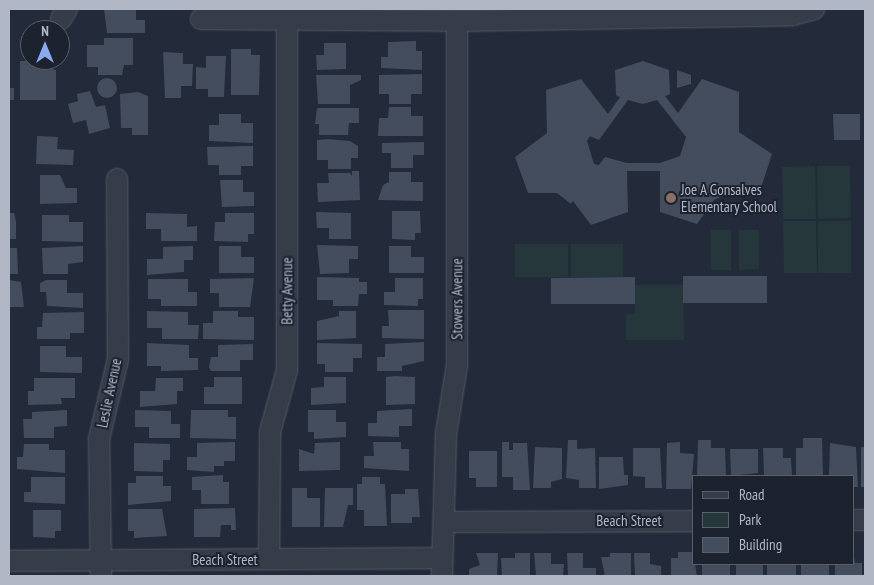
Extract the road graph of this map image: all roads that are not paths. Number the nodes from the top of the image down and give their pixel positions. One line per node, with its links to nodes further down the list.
1 (814, 9): 2 (street)
2 (701, 12): 3 (street)
3 (534, 14): 7 (street)
4 (365, 15): 6 (street); 7 (street)
5 (201, 20): 6 (street)
6 (287, 20): 11 (street, Betty Avenue)
7 (457, 21): 10 (street, Stowers Avenue)
8 (117, 179): 14 (street, Leslie Avenue)
9 (692, 521): 10 (street, Beach Street)
10 (446, 522): 13 (street, Stowers Avenue)
11 (269, 559): 13 (street, Beach Street); 14 (street, Beach Street)
12 (9, 561): 14 (street, Beach Street)
13 (442, 567)
14 (100, 568)

